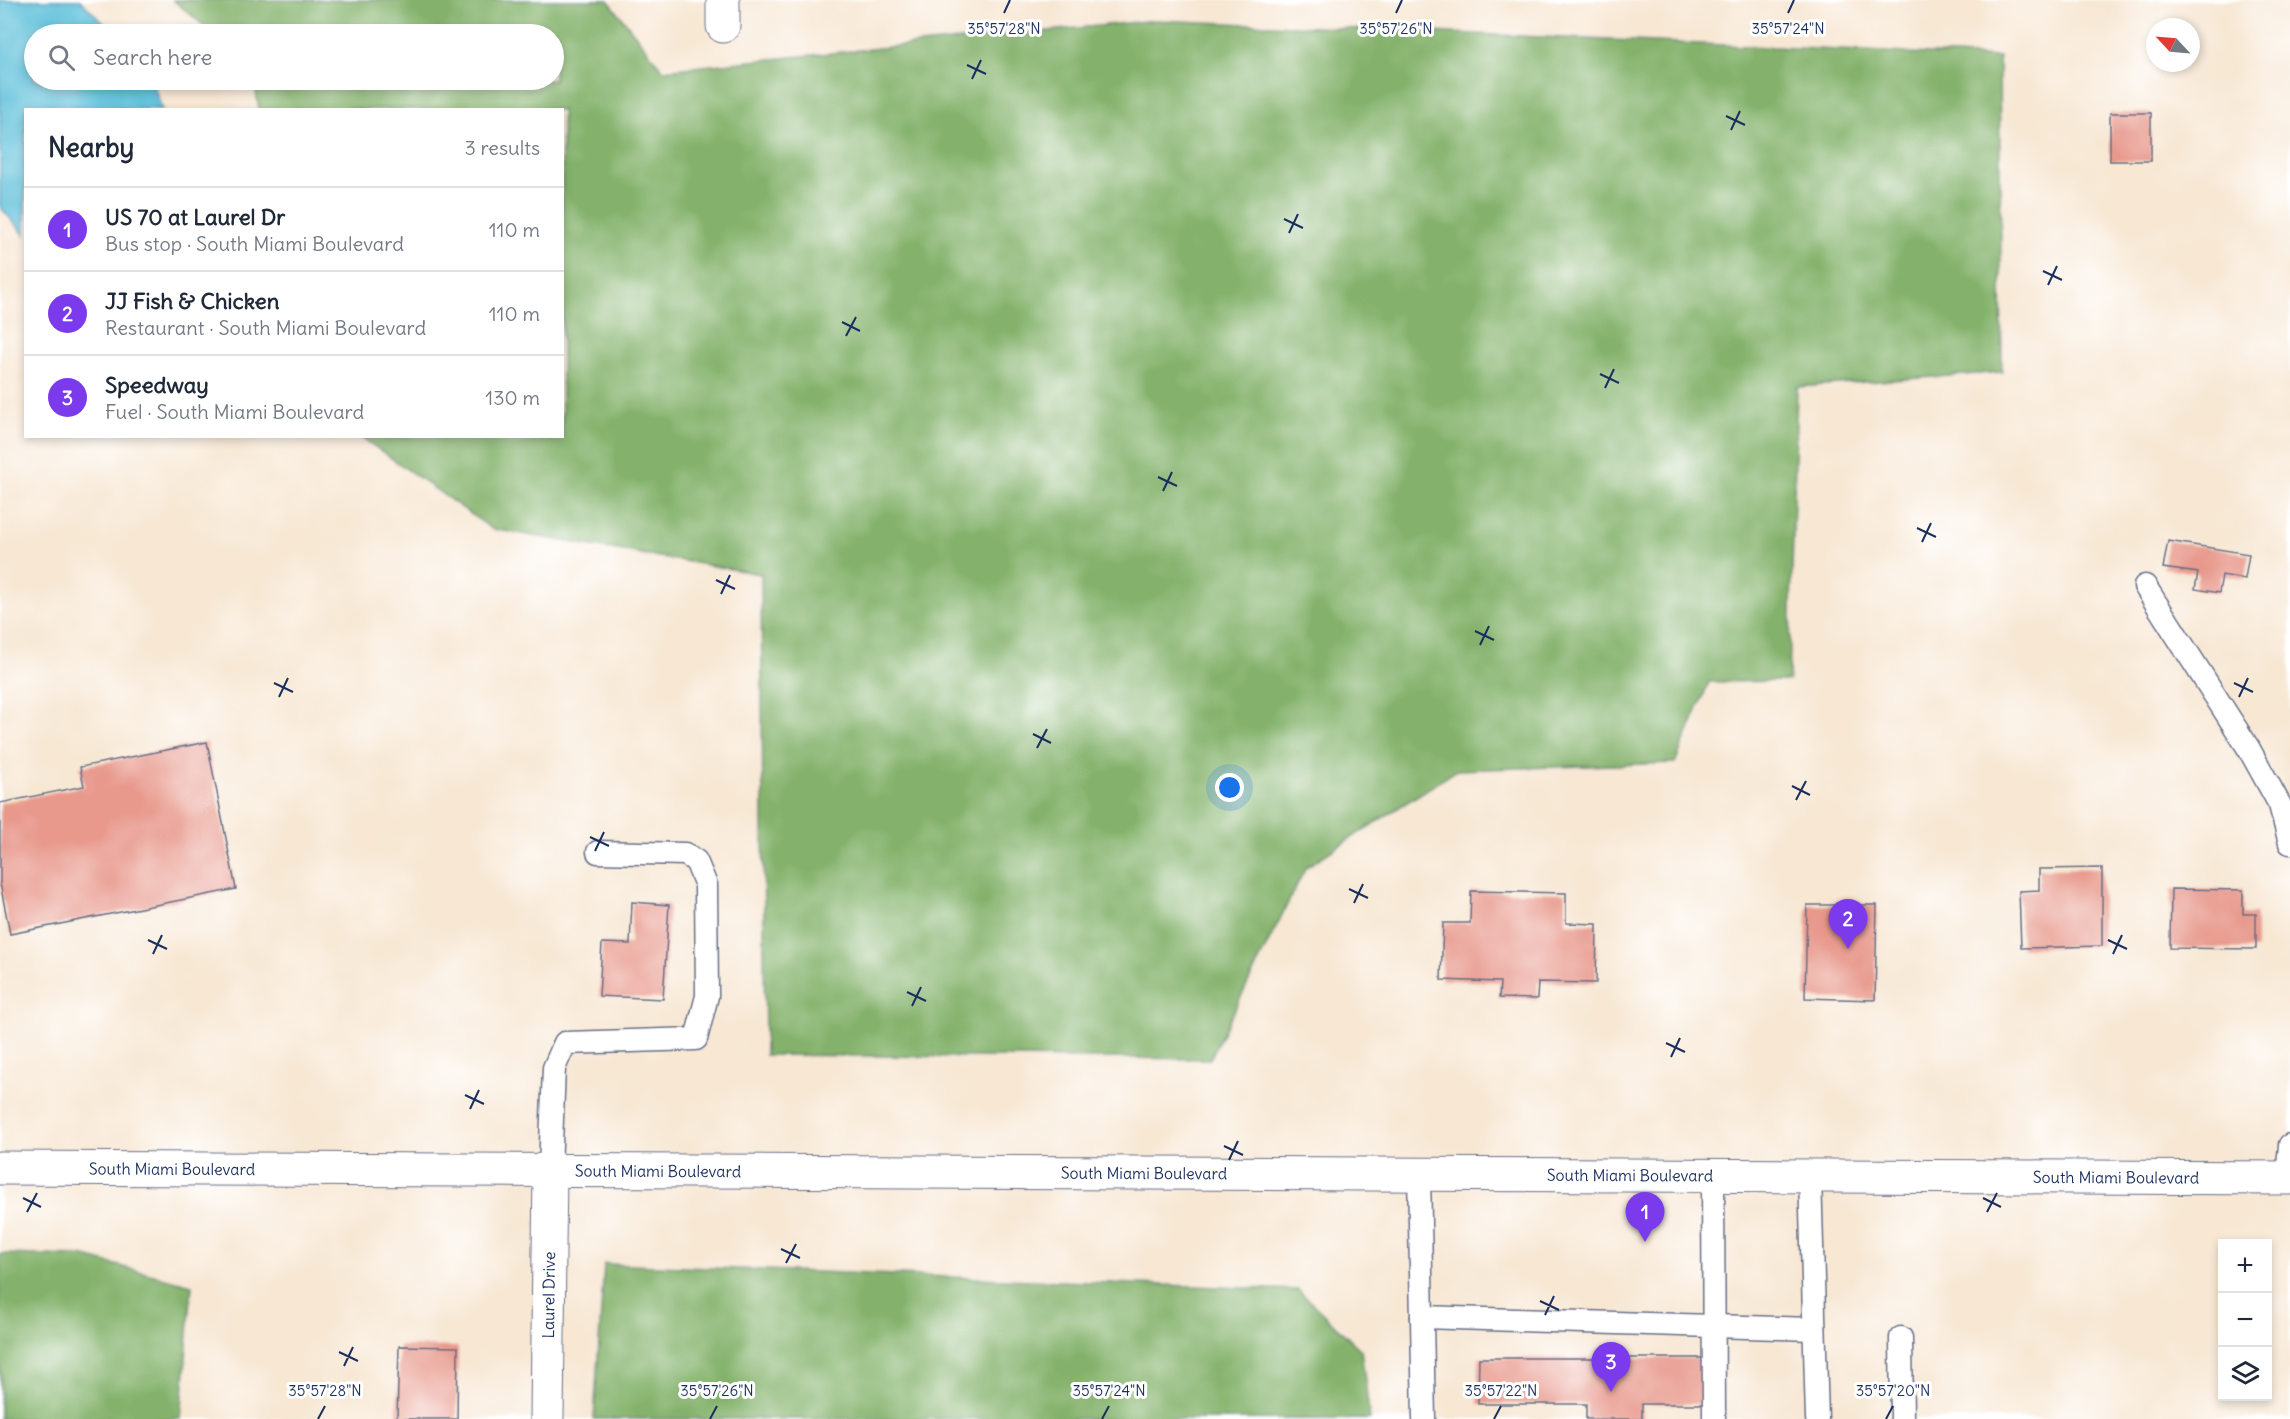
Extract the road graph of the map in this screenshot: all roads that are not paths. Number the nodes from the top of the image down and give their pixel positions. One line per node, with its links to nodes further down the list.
1 (2145, 586): 2 (lane)
2 (2290, 843)
3 (598, 852): 6 (lane)
4 (2290, 1145): 10 (lane)
5 (0, 1168): 6 (main road, South Miami Boulevard)
6 (550, 1169): 7 (main road, South Miami Boulevard); 15 (main road, Laurel Drive)
7 (1419, 1173): 8 (main road, South Miami Boulevard); 11 (lane)
8 (1713, 1174): 9 (main road, South Miami Boulevard); 12 (lane)
9 (1810, 1175): 10 (main road, South Miami Boulevard); 13 (lane)
10 (2289, 1178)
11 (1422, 1317): 12 (lane); 16 (lane)
12 (1713, 1327): 13 (lane); 17 (lane)
13 (1814, 1329): 18 (lane)
14 (1902, 1338): 19 (lane)
15 (547, 1419)
16 (1424, 1419)
17 (1713, 1419)
18 (1817, 1419)
19 (1902, 1419)

